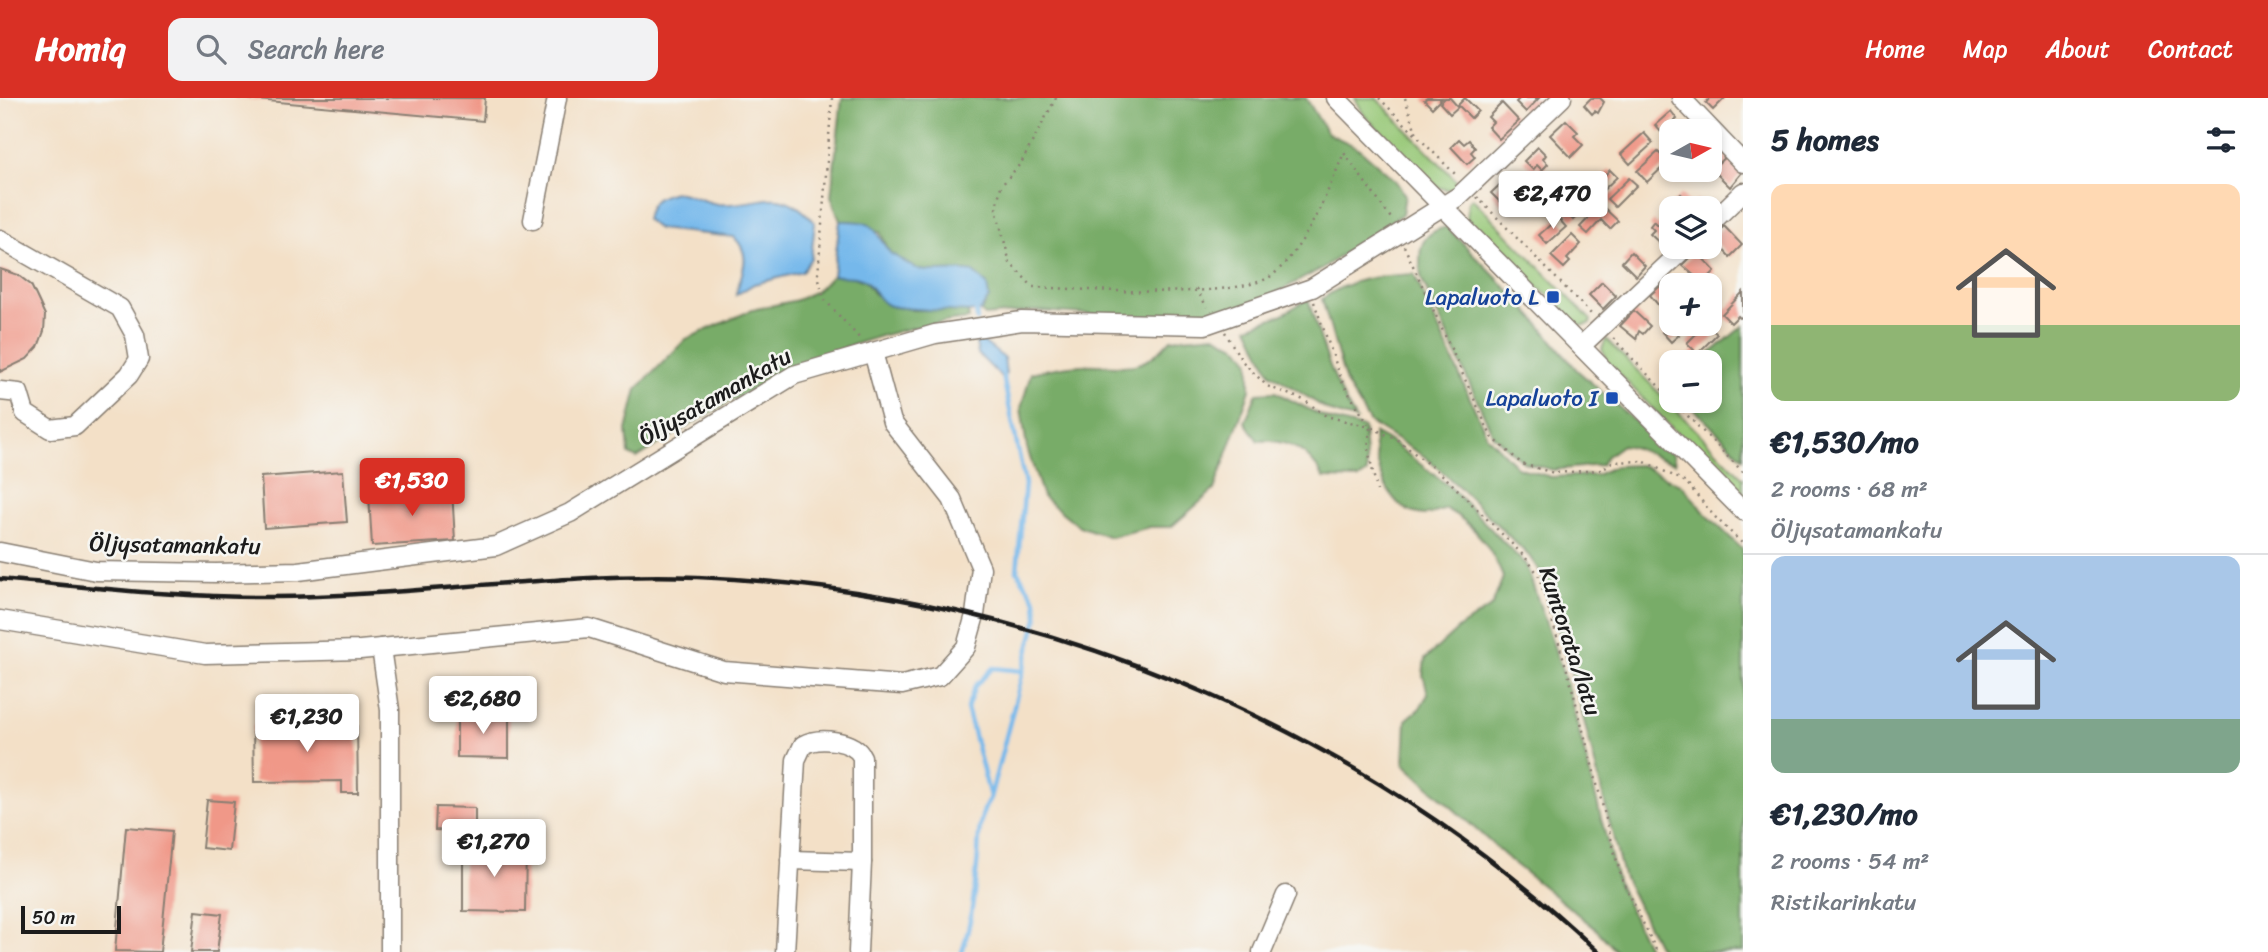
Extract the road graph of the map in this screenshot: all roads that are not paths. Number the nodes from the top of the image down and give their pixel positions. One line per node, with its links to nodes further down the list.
1 (557, 98): 9 (street)
2 (1336, 98): 7 (street)
3 (1562, 98): 7 (street, Öljysatamankatu)
4 (1681, 98): 5 (street)
5 (1743, 163)
6 (1743, 192): 8 (street)
7 (1443, 206): 12 (street); 13 (street, Öljysatamankatu)
8 (1722, 212)
9 (533, 220)
10 (0, 239): 14 (street)
11 (1673, 259): 12 (street)
12 (1581, 346): 15 (street)
13 (873, 352): 16 (street, Öljysatamankatu); 18 (street)
14 (0, 391)
15 (1743, 511)
16 (0, 552)
17 (0, 620): 18 (street)
18 (381, 648): 22 (street)
19 (790, 860): 20 (street); 20 (street); 23 (street)
20 (862, 862): 24 (street)
21 (1286, 895): 25 (street)
22 (390, 952)
23 (785, 952)
24 (858, 952)
25 (1262, 952)

